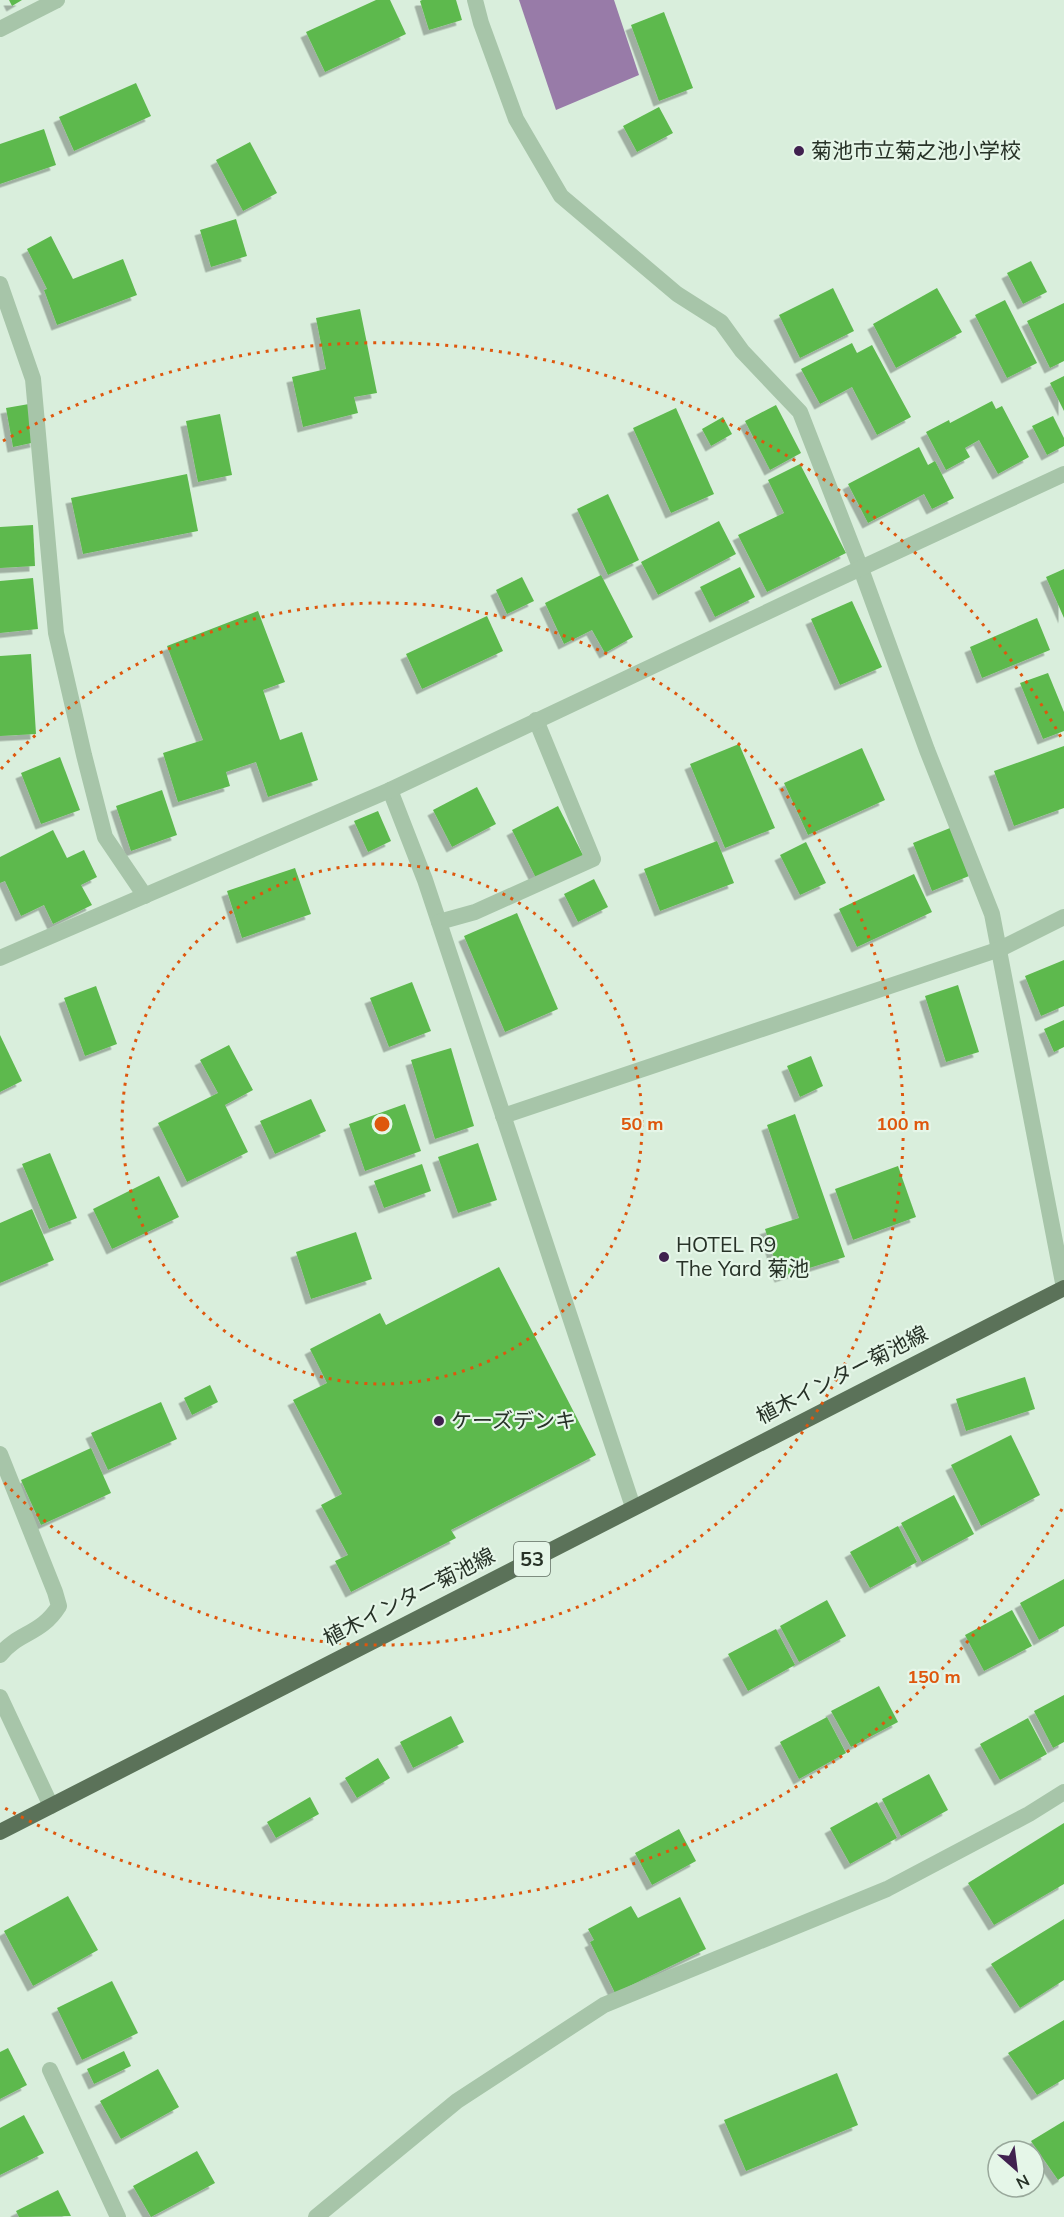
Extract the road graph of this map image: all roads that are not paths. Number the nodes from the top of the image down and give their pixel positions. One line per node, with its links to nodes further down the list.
1 (57, 0): 3 (street)
2 (475, 0): 6 (street)
3 (0, 29)
4 (0, 284): 9 (street)
5 (1064, 474): 6 (street)
6 (861, 569): 7 (street); 12 (street)
7 (536, 720): 8 (street); 11 (street)
8 (390, 790): 9 (street); 11 (street)
9 (145, 896): 13 (street)
10 (1064, 917): 12 (street)
11 (439, 922): 14 (street)
12 (1000, 949): 14 (street); 15 (street)
13 (0, 958)
14 (503, 1116): 17 (street)
15 (1064, 1288): 17 (main road, 植木インター菊池線 / 53)
16 (0, 1454): 18 (street)
17 (633, 1507): 21 (main road, 植木インター菊池線 / 53)
18 (0, 1655)
19 (0, 1696): 21 (street)
20 (1064, 1792): 25 (street)
21 (51, 1806): 22 (main road, 植木インター菊池線 / 53)
22 (0, 1832)
23 (50, 2070): 24 (street)
24 (118, 2217)
25 (316, 2217)

